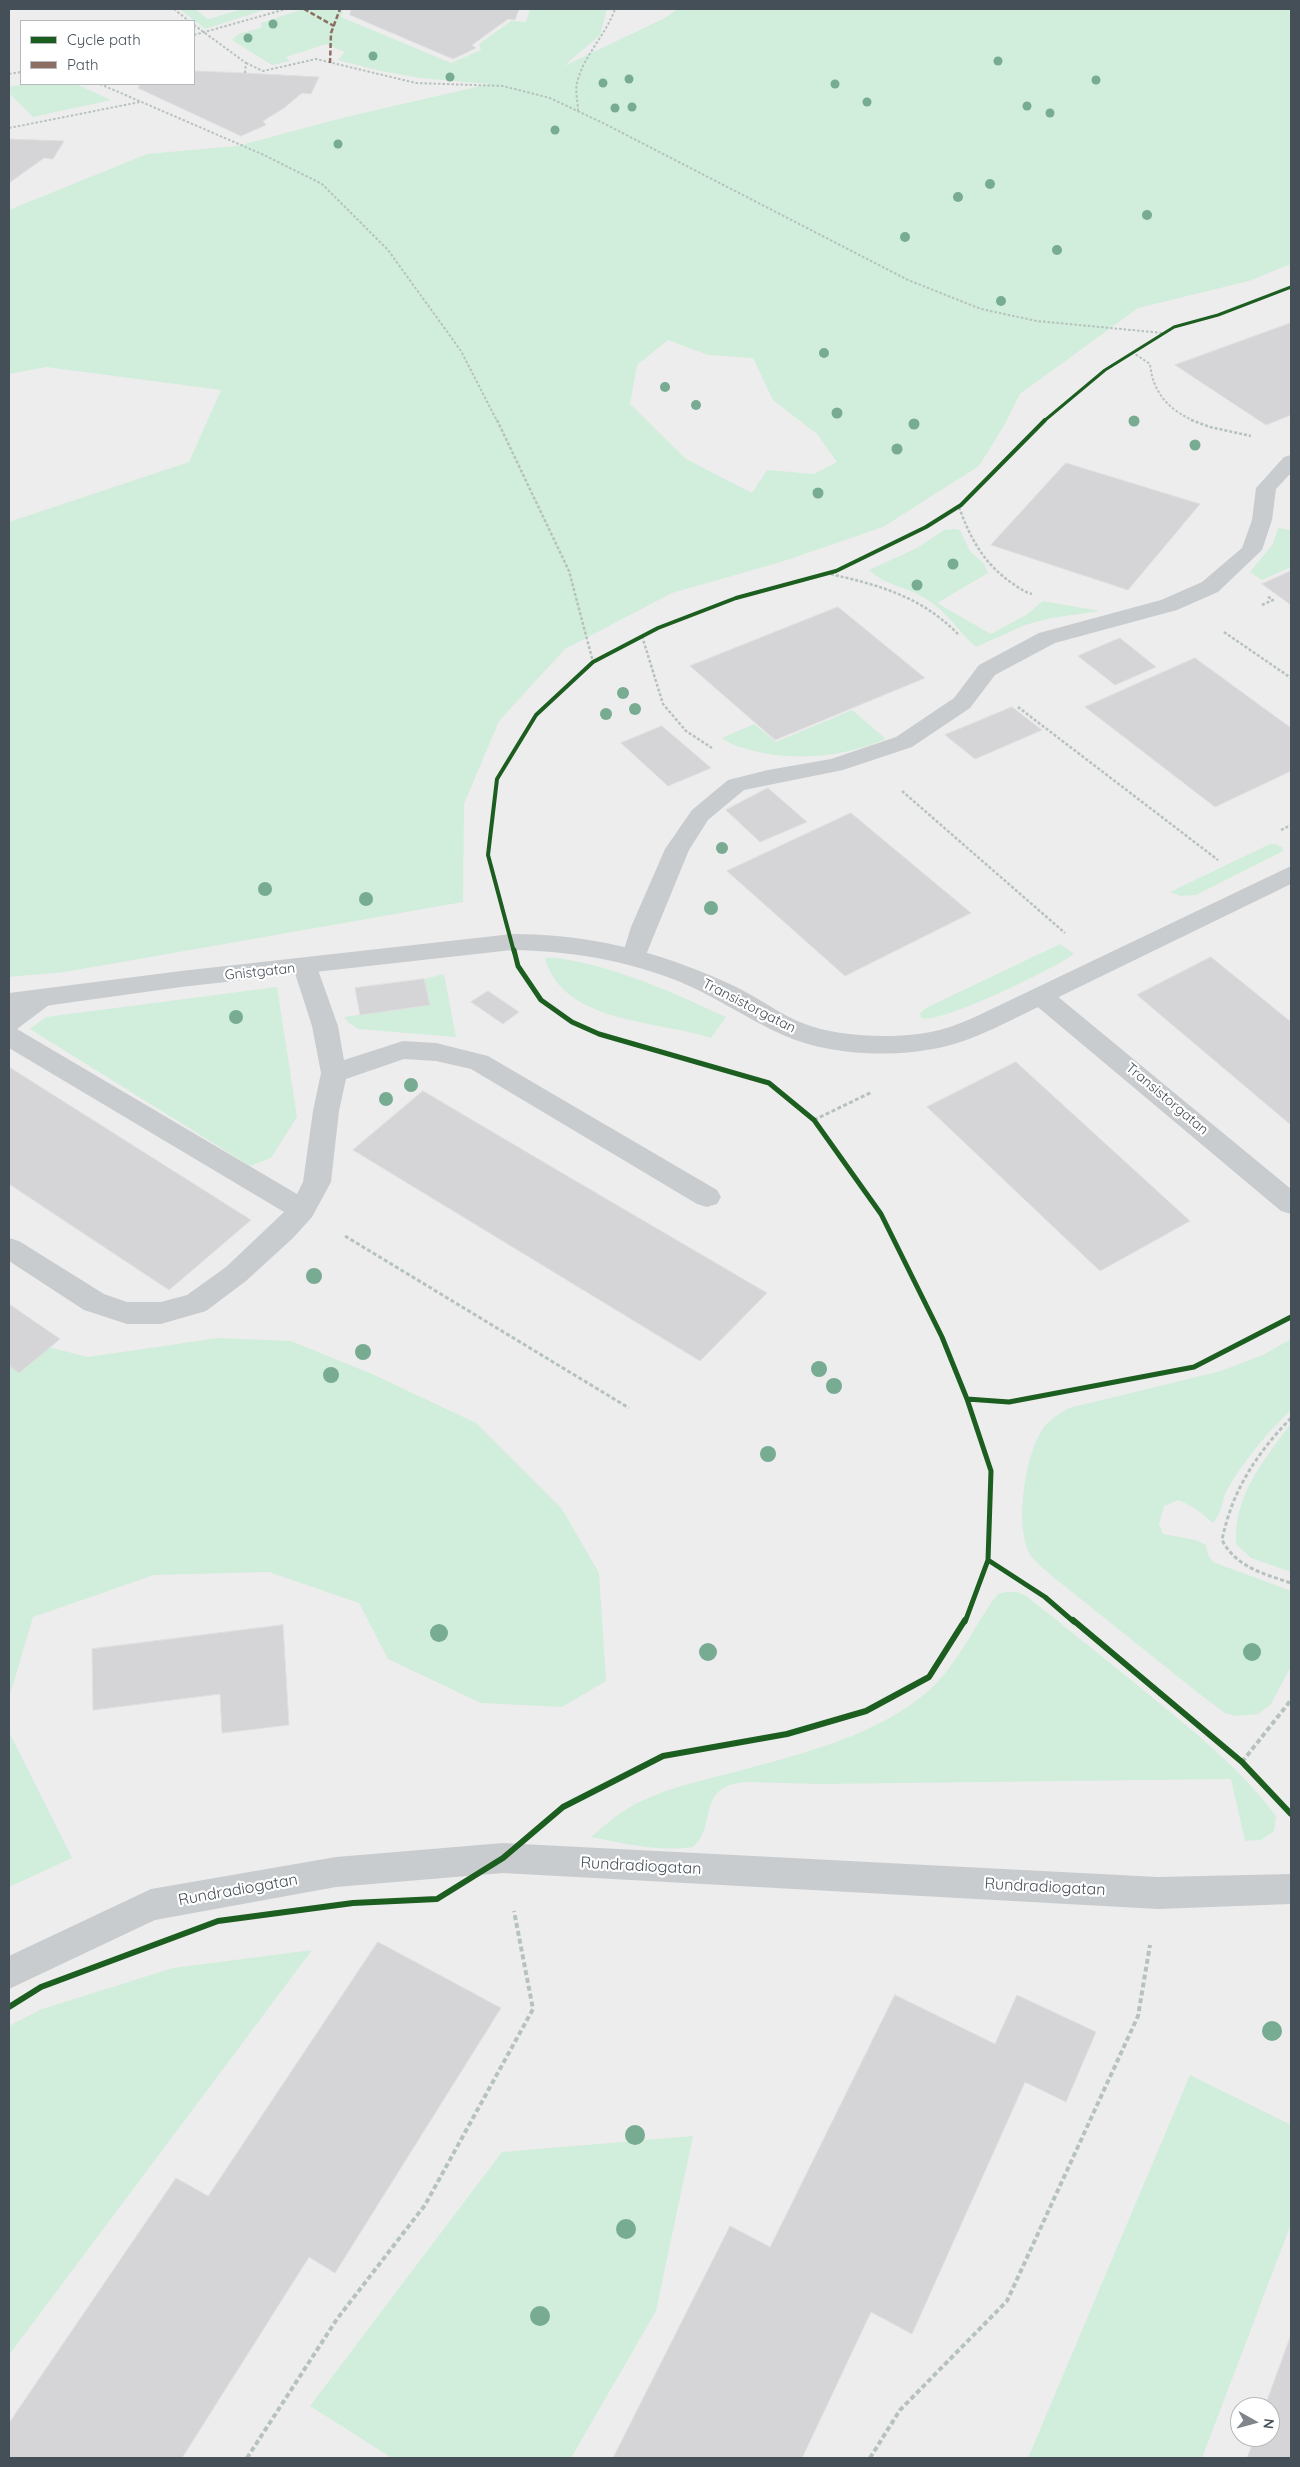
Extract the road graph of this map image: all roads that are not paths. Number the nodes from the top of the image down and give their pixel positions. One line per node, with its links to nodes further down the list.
1 (1291, 461): 4 (street)
2 (1291, 874): 6 (street, Transistorgatan)
3 (512, 942): 4 (street, Transistorgatan); 5 (street, Gnistgatan)
4 (634, 956): 6 (street, Transistorgatan)
5 (305, 967): 7 (street, Gnistgatan); 11 (street)
6 (1042, 996): 13 (street, Transistorgatan)
7 (40, 999): 8 (street, Gnistgatan); 9 (street)
8 (9, 1002)
9 (9, 1023)
10 (9, 1036): 14 (street)
11 (334, 1073): 12 (street); 14 (street)
12 (707, 1197)
13 (1291, 1204)
14 (302, 1210): 15 (street)
15 (9, 1248)
16 (1291, 1889): 17 (street, Rundradiogatan)
17 (9, 1973)

